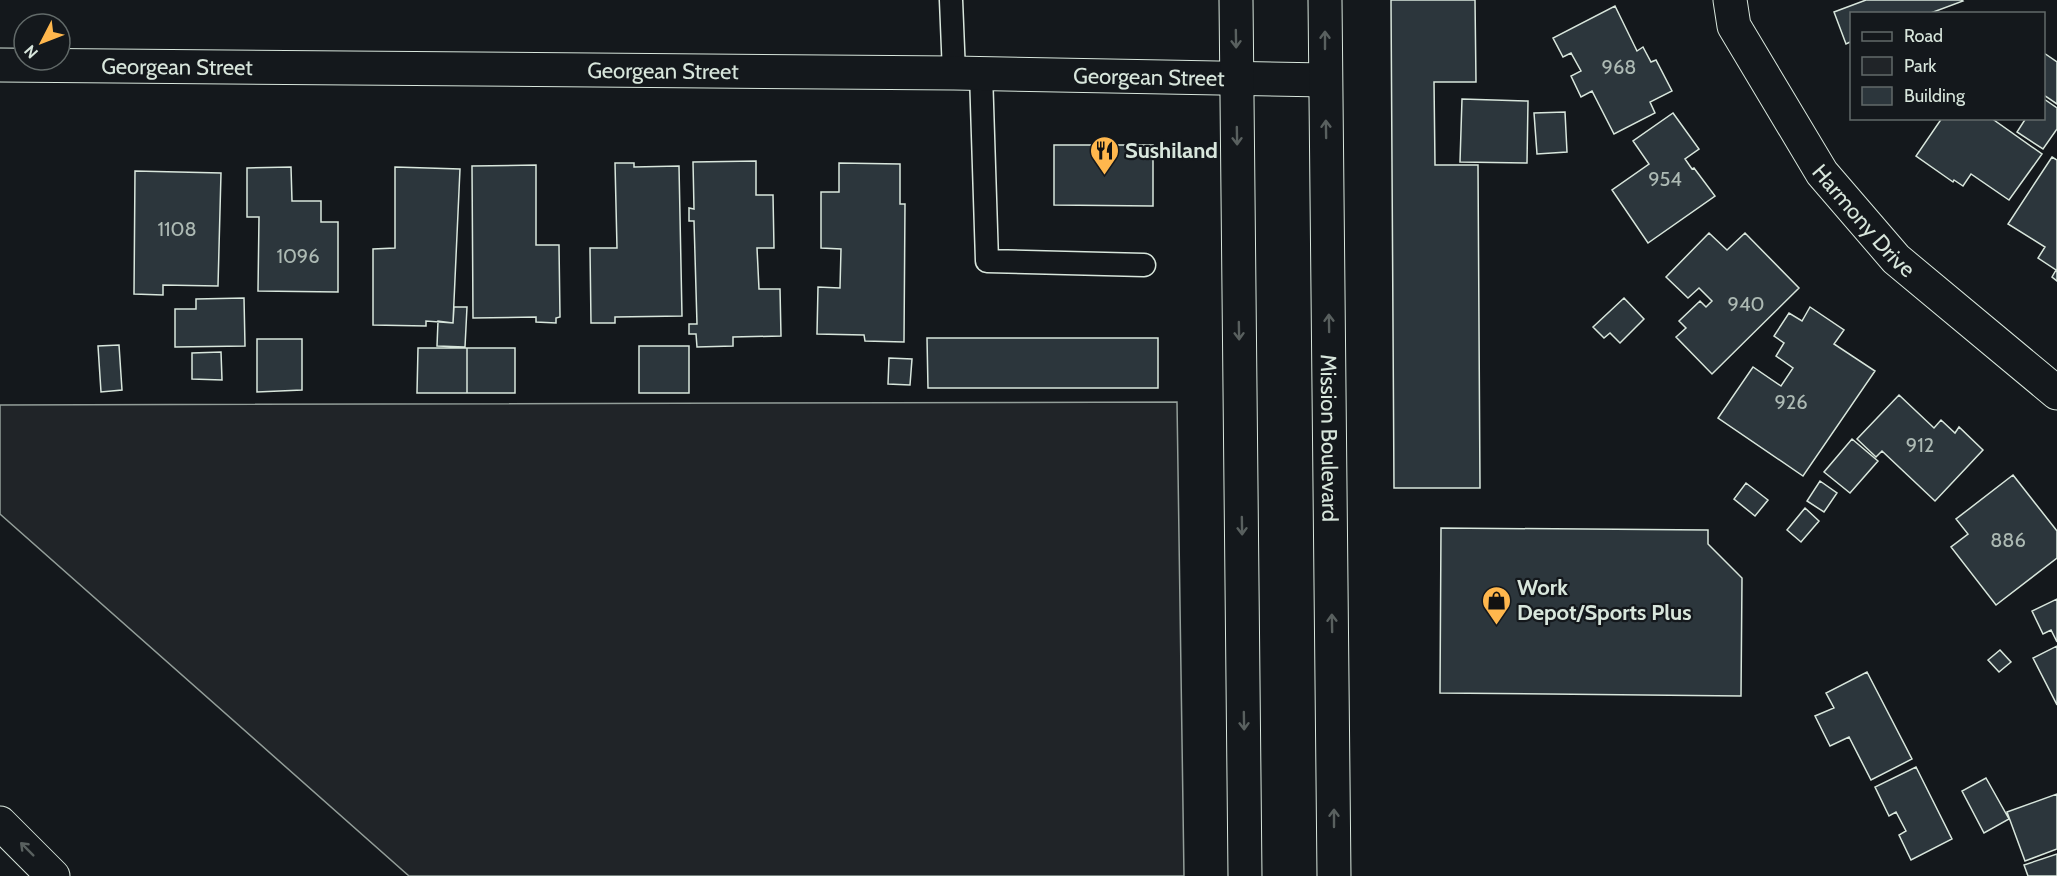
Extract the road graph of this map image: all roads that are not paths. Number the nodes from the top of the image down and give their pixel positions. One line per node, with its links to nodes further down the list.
1 (951, 0): 6 (lane)
2 (1236, 0): 7 (main road, one-way to 7)
3 (1325, 0): 8 (main road, Mission Boulevard, one-way to 3)
4 (1730, 0): 10 (main road, Harmony Drive)
5 (0, 65): 6 (main road, Georgean Street)
6 (968, 73): 7 (main road, Georgean Street); 9 (lane)
7 (1237, 77): 8 (main road, Georgean Street); 13 (main road, one-way to 13)
8 (1325, 80): 14 (main road, Mission Boulevard, one-way to 8)
9 (1144, 265)
10 (2057, 393)
11 (0, 823): 12 (main road, one-way to 11)
12 (54, 876)
13 (1245, 876)
14 (1334, 876)

